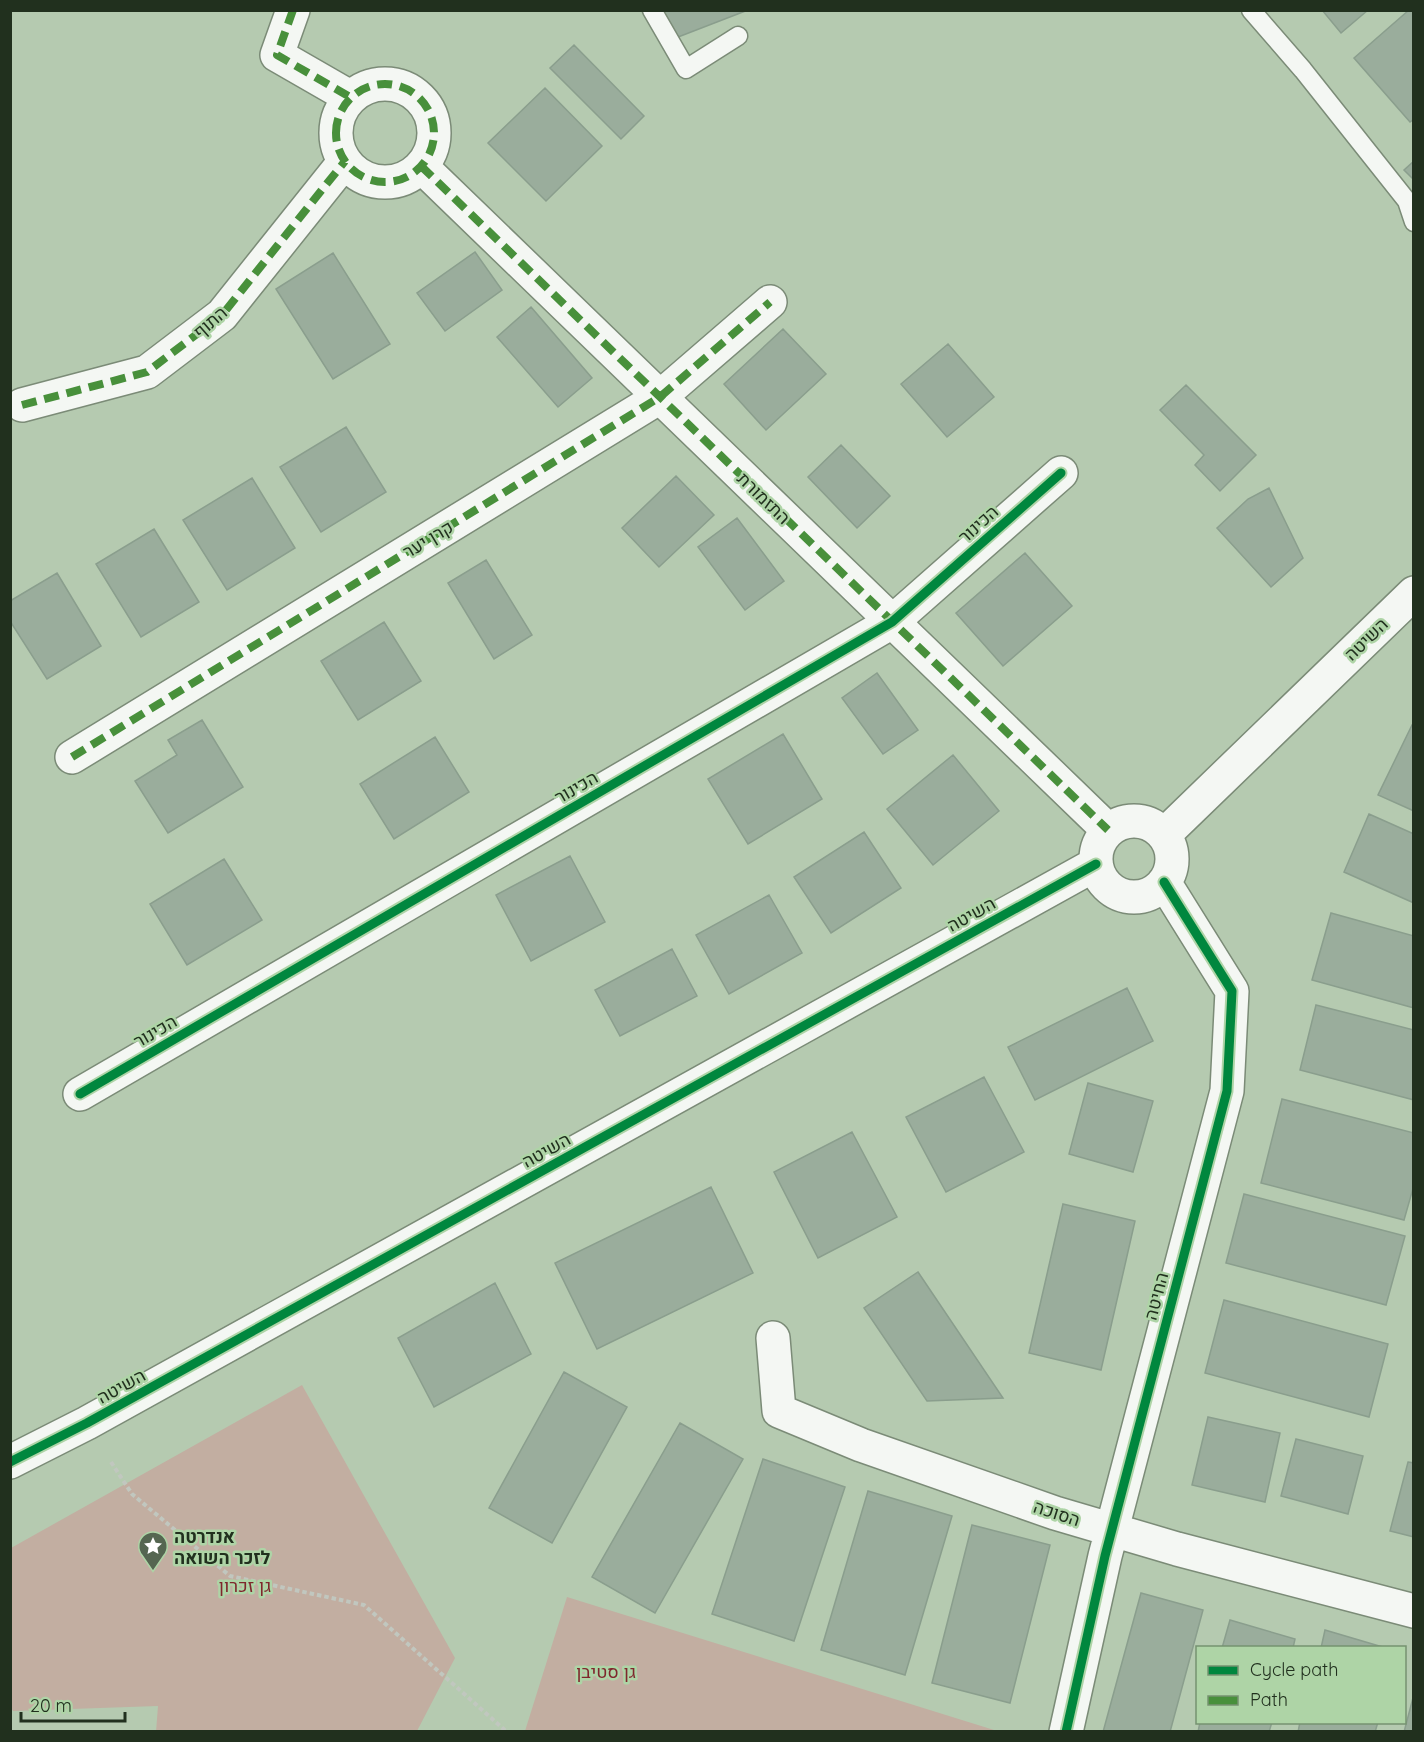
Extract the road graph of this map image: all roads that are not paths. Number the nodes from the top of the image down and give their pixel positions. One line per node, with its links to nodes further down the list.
1 (293, 10): 5 (street)
2 (652, 10): 4 (lane)
3 (1251, 10): 8 (lane)
4 (738, 36)
5 (350, 97): 6 (street); 7 (street)
6 (345, 161): 7 (street); 11 (street, התוף)
7 (421, 166): 10 (street, התזמורת)
8 (1413, 222)
9 (770, 302): 10 (street, קרן יער)
10 (660, 397): 14 (street, התזמורת); 15 (street, קרן יער)
11 (22, 405)
12 (1061, 473): 14 (street, הכינור)
13 (1413, 594): 17 (street, השיטה)
14 (892, 622): 16 (street, התזמורת); 20 (street, הכינור)
15 (72, 757)
16 (1108, 830): 17 (street); 18 (street)
17 (1164, 835): 19 (street)
18 (1096, 864): 19 (street); 22 (street, השיטה)
19 (1164, 882): 23 (street, החיטה)
20 (80, 1094)
21 (773, 1338): 23 (street, הסוכה)
22 (10, 1462)
23 (1113, 1530): 24 (street, הסוכה); 25 (street, החיטה)
24 (1413, 1611)
25 (1066, 1731)

